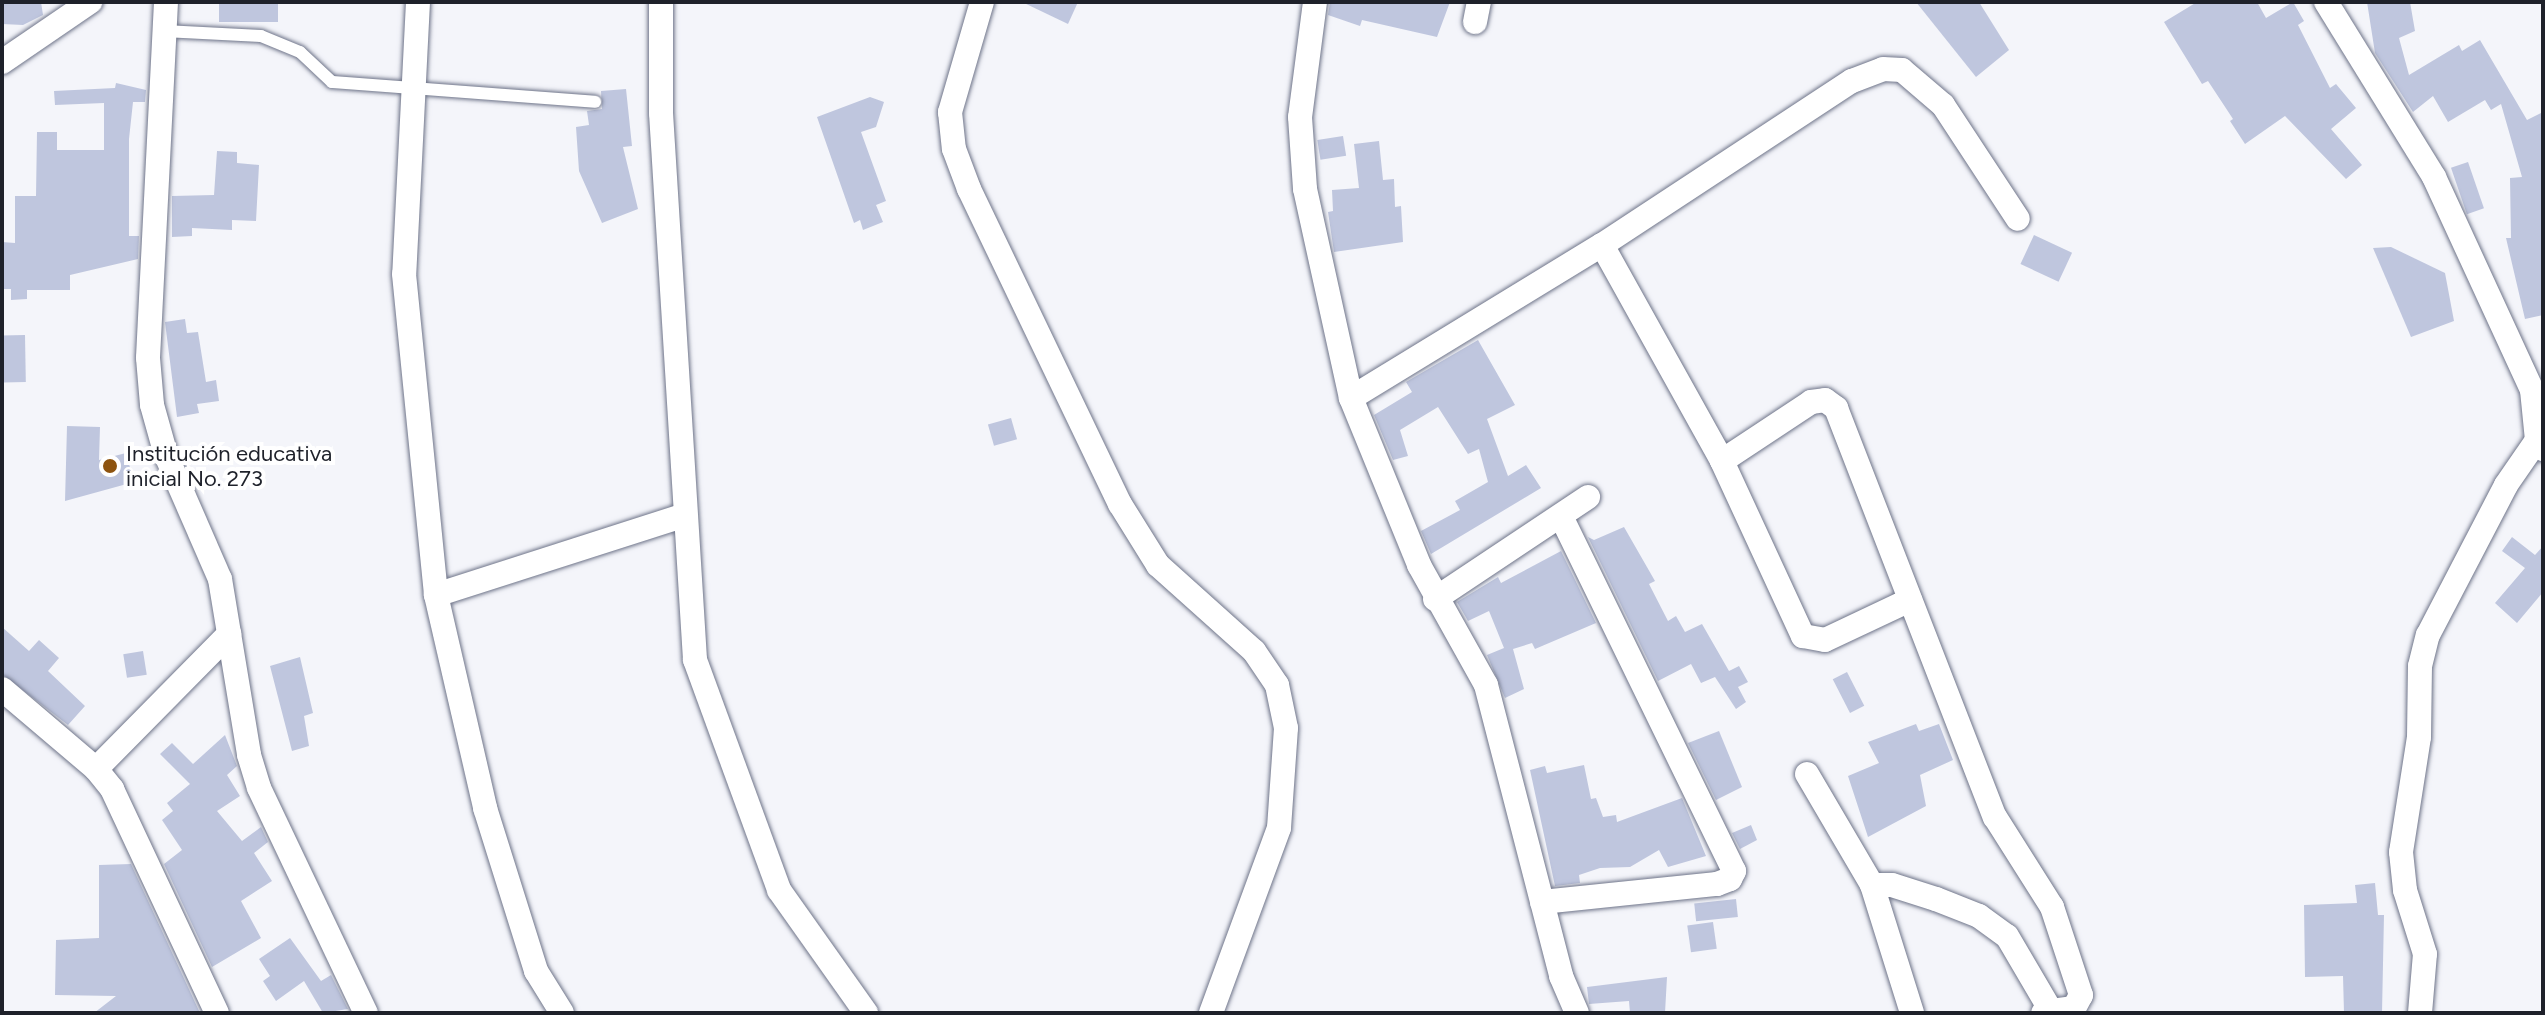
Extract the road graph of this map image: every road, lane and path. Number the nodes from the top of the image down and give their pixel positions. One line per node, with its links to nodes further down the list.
1 (90, 2): 9 (street)
2 (166, 2): 8 (street)
3 (418, 2): 10 (street)
4 (661, 2): 18 (street)
5 (982, 2): 34 (street)
6 (1315, 2): 14 (street)
7 (2326, 2): 15 (street)
8 (164, 31): 10 (lane); 23 (street)
9 (2, 62)
10 (411, 89): 11 (lane); 20 (street)
11 (595, 102)
12 (2018, 219): 13 (street)
13 (1602, 245): 14 (street); 16 (street)
14 (1351, 398): 21 (street)
15 (2540, 444): 37 (street)
16 (1722, 461): 22 (street); 22 (street)
17 (1588, 497): 19 (street)
18 (682, 516): 20 (street); 33 (street)
19 (1561, 516): 21 (street); 28 (street)
20 (436, 595): 32 (street)
21 (1435, 599): 28 (street)
22 (1910, 600): 29 (street)
23 (229, 634): 25 (street); 31 (street)
24 (2, 689): 25 (street)
25 (96, 769): 30 (street)
26 (1807, 774): 27 (street)
27 (1872, 885): 29 (street); 36 (street)
28 (1542, 902): 35 (street)
29 (2047, 1012)
30 (217, 1013)
31 (366, 1013)
32 (562, 1013)
33 (866, 1013)
34 (1211, 1013)
35 (1577, 1013)
36 (1912, 1013)
37 (2420, 1013)

